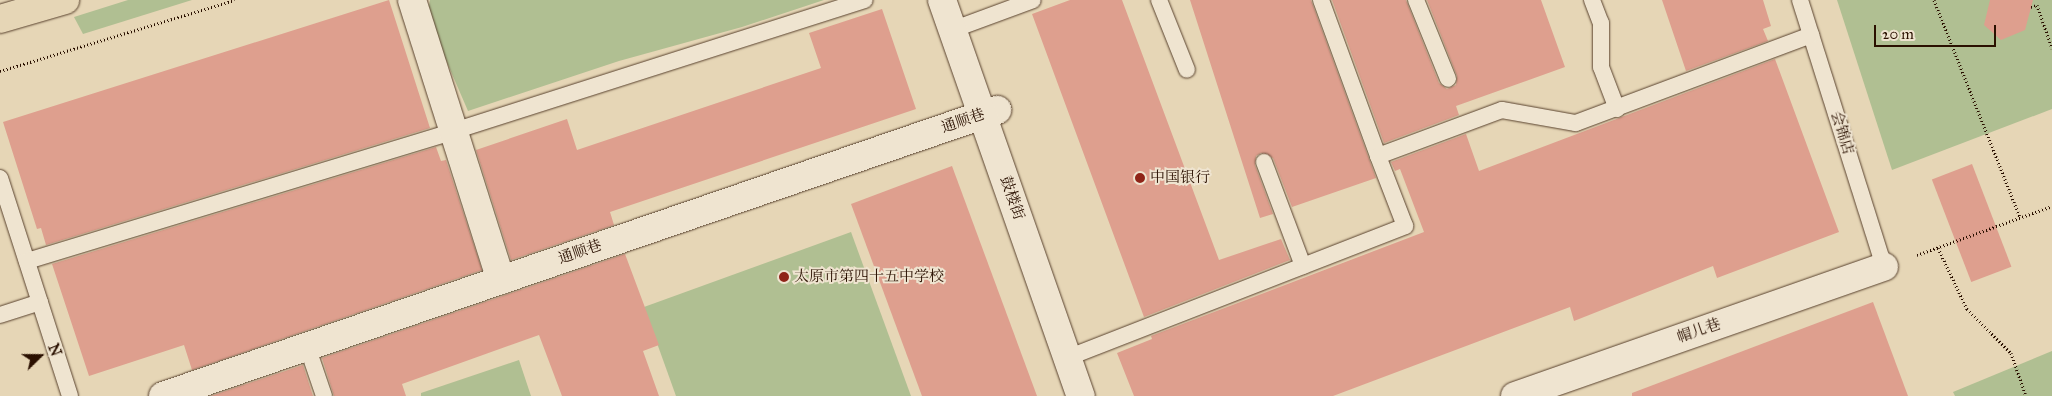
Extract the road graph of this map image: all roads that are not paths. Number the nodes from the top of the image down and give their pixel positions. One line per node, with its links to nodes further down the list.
1 (65, 0): 12 (main road)
2 (412, 0): 18 (street)
3 (865, 0): 18 (lane)
4 (942, 0): 11 (street, 鼓楼街)
5 (1034, 0): 11 (lane)
6 (1159, 0): 14 (lane)
7 (1321, 0): 19 (lane)
8 (1416, 0): 15 (lane)
9 (1592, 0): 16 (lane)
10 (1800, 0): 13 (lane, 会锦店)
11 (960, 18): 17 (street, 鼓楼街)
12 (0, 19)
13 (1811, 35): 16 (lane); 24 (lane, 会锦店)
14 (1187, 70)
15 (1448, 79)
16 (1617, 109): 19 (lane)
17 (990, 112): 25 (street, 通顺巷); 29 (street, 鼓楼街)
18 (454, 132): 22 (lane); 25 (street)
19 (1378, 156): 23 (lane)
20 (1264, 162): 23 (lane)
21 (0, 178): 22 (lane)
22 (27, 261): 26 (lane)
23 (1303, 266): 29 (lane)
24 (1884, 267): 35 (street, 帽儿巷)
25 (501, 280): 28 (street, 通顺巷)
26 (40, 302): 27 (lane); 30 (lane)
27 (0, 316)
28 (307, 346): 31 (street, 通顺巷); 32 (lane)
29 (1074, 355): 33 (street, 鼓楼街); 34 (street, 鼓楼街)
30 (70, 396)
31 (163, 396)
32 (324, 396)
33 (1081, 396)
34 (1097, 396)
35 (1515, 396)

